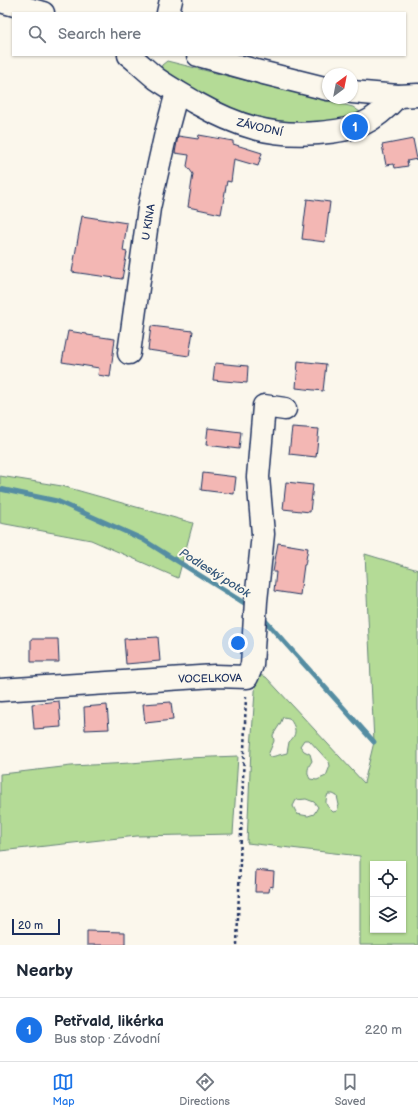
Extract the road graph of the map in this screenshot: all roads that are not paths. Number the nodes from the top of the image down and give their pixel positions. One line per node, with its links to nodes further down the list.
1 (171, 0): 4 (street)
2 (13, 3): 3 (street)
3 (40, 12)
4 (168, 12)
5 (130, 56): 8 (street, ZÁVODNÍ)
6 (202, 56): 7 (street)
7 (322, 88)
8 (177, 92): 10 (street, ZÁVODNÍ); 11 (street, U KINA)
9 (358, 92): 10 (street, ZÁVODNÍ)
10 (408, 95)
11 (129, 353)
12 (285, 408): 13 (street, VOCELKOVA)
13 (0, 690)

